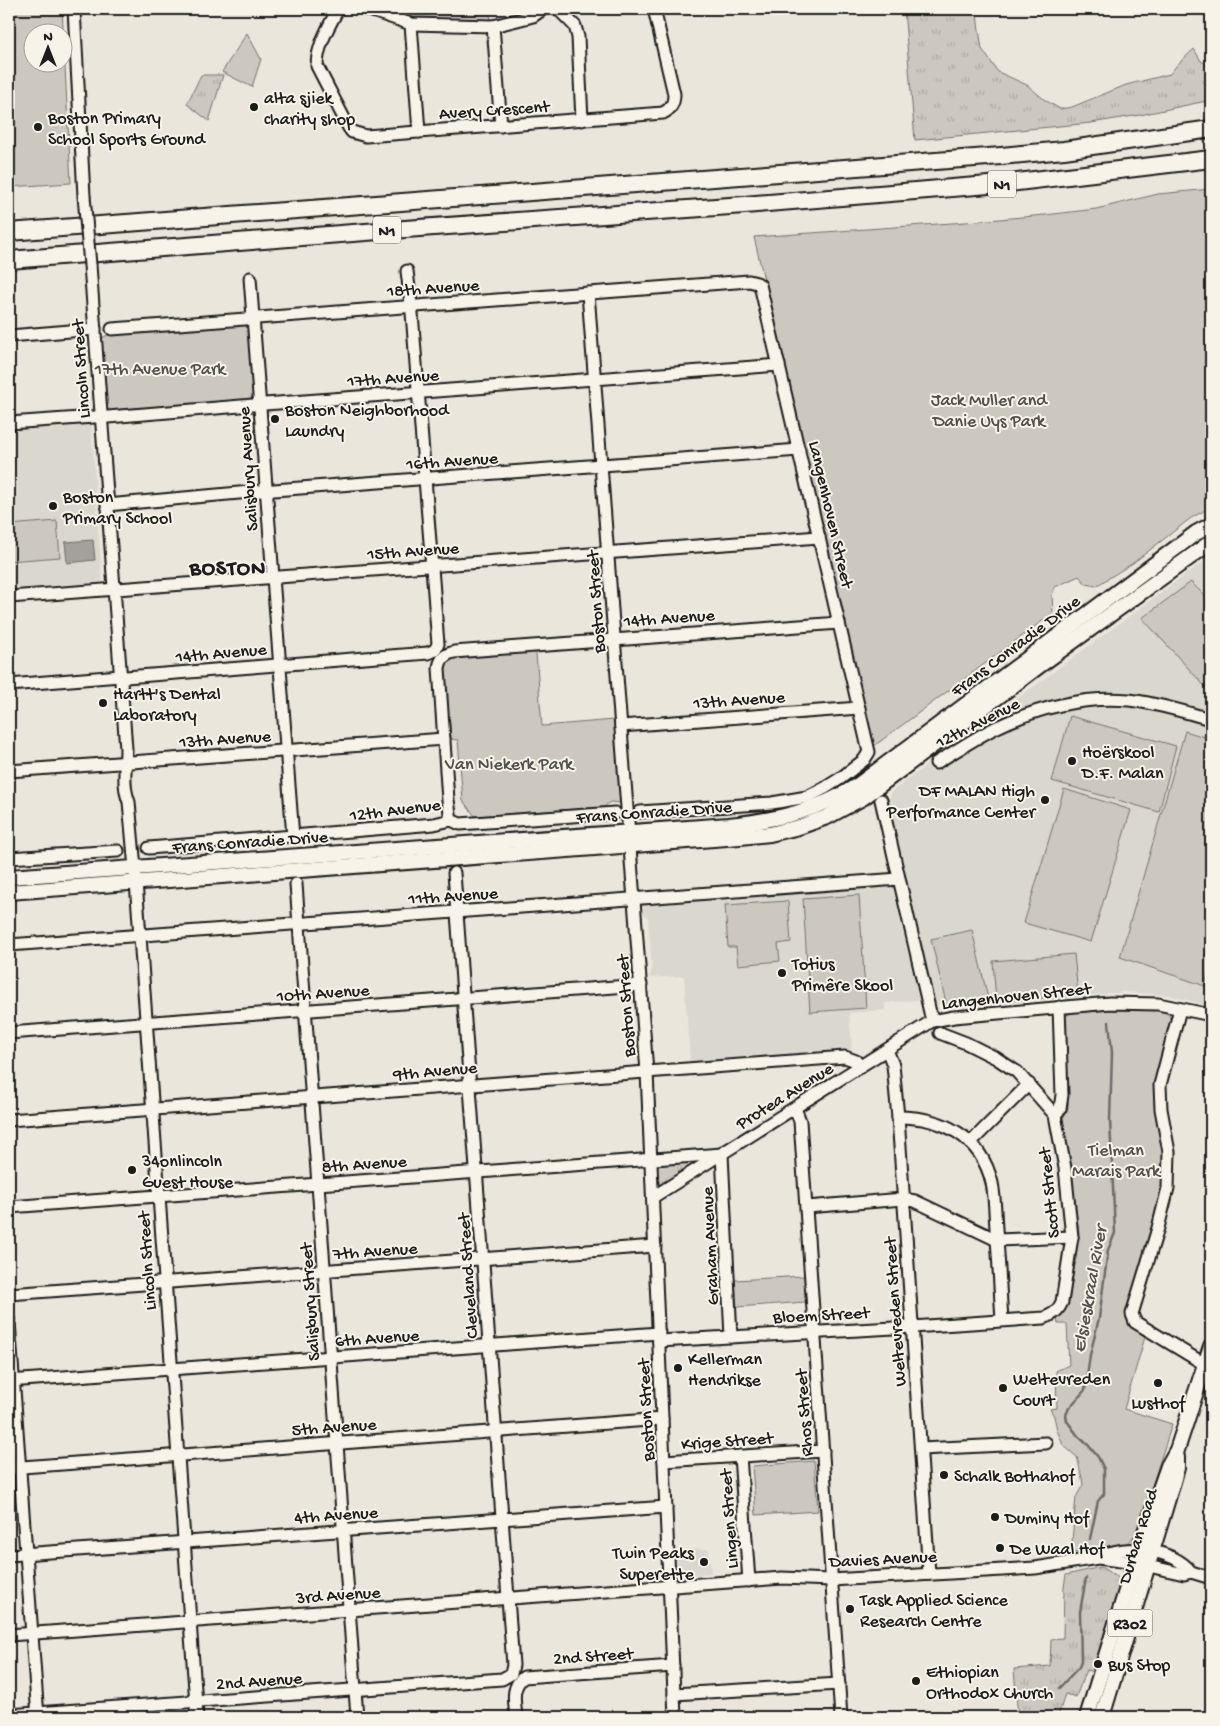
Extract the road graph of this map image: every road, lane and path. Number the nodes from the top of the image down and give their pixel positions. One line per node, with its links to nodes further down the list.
1 (74, 9): 22 (street, Lincoln Street, bridge)
2 (338, 9): 12 (street, Avery Crescent)
3 (366, 9): 7 (street)
4 (543, 9): 8 (street)
5 (558, 9): 9 (street)
6 (654, 9): 9 (street, Avery Crescent)
7 (412, 24): 8 (street); 12 (street)
8 (494, 26): 10 (street)
9 (582, 120): 10 (street, Avery Crescent)
10 (501, 126): 12 (street, Avery Crescent)
11 (1211, 129): 14 (highway, N1)
12 (419, 132)
13 (1211, 158): 15 (highway, N1)
14 (9, 232)
15 (9, 260)
16 (407, 271): 20 (street)
17 (250, 278): 21 (street, Salisbury Avenue)
18 (757, 283): 19 (street, 18th Avenue); 25 (street, Langenhoven Street)
19 (588, 293): 20 (street, 18th Avenue); 26 (street, Boston Street)
20 (412, 306): 21 (street, 18th Avenue); 27 (street)
21 (253, 318): 23 (street, 18th Avenue); 28 (street, Salisbury Avenue)
22 (94, 329): 24 (street); 29 (street, Lincoln Street)
23 (112, 329)
24 (9, 336)
25 (779, 366): 26 (street, 17th Avenue); 31 (street, Langenhoven Street)
26 (596, 379): 27 (street, 17th Avenue); 32 (street, Boston Street)
27 (418, 392): 28 (street, 17th Avenue); 33 (street)
28 (260, 404): 29 (street, 17th Avenue); 34 (street, Salisbury Avenue)
29 (101, 417): 30 (street, 17th Avenue); 35 (street, Lincoln Street)
30 (9, 423)
31 (799, 450): 32 (street, 16th Avenue); 37 (street, Langenhoven Street)
32 (602, 466): 33 (street, 16th Avenue); 39 (street, Boston Street)
33 (425, 479): 34 (street, 16th Avenue); 40 (street)
34 (266, 491): 35 (street, 16th Avenue); 41 (street, Salisbury Avenue)
35 (107, 505): 42 (street, Lincoln Street)
36 (1211, 525): 63 (main road, Frans Conradie Drive)
37 (819, 537): 39 (street, 15th Avenue); 44 (street, Langenhoven Street)
38 (1211, 542): 63 (main road, Frans Conradie Drive)
39 (609, 553): 40 (street, 15th Avenue); 45 (street, Boston Street)
40 (431, 566): 41 (street, 15th Avenue); 46 (street)
41 (273, 578): 42 (street, 15th Avenue); 47 (street, Salisbury Avenue)
42 (114, 589): 43 (street, 15th Avenue); 48 (street, Lincoln Street)
43 (9, 597)
44 (839, 623): 45 (street, 14th Avenue); 50 (street, Langenhoven Street)
45 (615, 639): 46 (street, 14th Avenue); 52 (street, Boston Street)
46 (440, 653): 47 (street, 14th Avenue); 53 (street)
47 (280, 664): 48 (street, 14th Avenue); 54 (street, Salisbury Avenue)
48 (120, 676): 49 (street, 14th Avenue); 55 (street, Lincoln Street)
49 (9, 685)
50 (859, 708): 52 (street, 13th Avenue); 59 (street, Langenhoven Street)
51 (1211, 719): 56 (street, 12th Avenue)
52 (621, 726): 63 (street, Boston Street)
53 (444, 739): 54 (street, 13th Avenue); 61 (street)
54 (286, 751): 55 (street, 13th Avenue); 62 (street, Salisbury Avenue)
55 (127, 760): 57 (street, 13th Avenue); 67 (street, Lincoln Street)
56 (936, 763)
57 (9, 771)
58 (881, 800): 70 (street, Langenhoven Street)
59 (640, 812)
60 (615, 813): 61 (street, 12th Avenue)
61 (451, 820): 62 (street, 12th Avenue)
62 (293, 837): 64 (street, 12th Avenue)
63 (630, 839): 67 (main road, Frans Conradie Drive); 71 (main road, Frans Conradie Drive); 74 (street, Boston Street)
64 (149, 848)
65 (118, 851): 66 (street)
66 (9, 858)
67 (135, 868): 69 (main road, Frans Conradie Drive); 71 (street, Lincoln Street)
68 (454, 873): 75 (street, Cleveland Street)
69 (9, 877)
70 (899, 879): 74 (street, 11th Avenue); 85 (street, Langenhoven Street)
71 (136, 882): 73 (main road, Frans Conradie Drive); 77 (street, Lincoln Street)
72 (296, 884): 76 (street, Salisbury Street)
73 (9, 892)
74 (634, 898): 75 (street, 11th Avenue); 79 (street, Boston Street)
75 (457, 912): 76 (street, 11th Avenue); 80 (street, Cleveland Street)
76 (298, 924): 77 (street, 11th Avenue); 83 (street, Salisbury Street)
77 (140, 936): 78 (street, 11th Avenue); 86 (street, Lincoln Street)
78 (9, 945)
79 (641, 985): 80 (street, 10th Avenue); 91 (street, Boston Street)
80 (464, 999): 83 (street, 10th Avenue); 93 (street, Cleveland Street)
81 (1059, 1007): 82 (street, Langenhoven Street); 85 (street, Langenhoven Street); 97 (street, Scott Street)
82 (1180, 1008): 84 (street, Langenhoven Street); 127 (street)
83 (305, 1011): 86 (street, 10th Avenue); 94 (street, Salisbury Street)
84 (1211, 1015)
85 (932, 1021): 89 (street, Protea Avenue)
86 (146, 1022): 87 (street, 10th Avenue); 95 (street, Lincoln Street)
87 (9, 1033)
88 (940, 1033): 92 (street)
89 (887, 1050): 90 (street, Protea Avenue); 98 (street, Weltevreden Street)
90 (860, 1067): 91 (street, 9th Avenue); 96 (street, Protea Avenue)
91 (647, 1072): 93 (street, 9th Avenue); 102 (street, Boston Street)
92 (1029, 1084): 97 (street); 100 (street)
93 (470, 1085): 94 (street, 9th Avenue); 103 (street, Cleveland Street)
94 (312, 1098): 95 (street, 9th Avenue); 104 (street, Salisbury Street)
95 (153, 1108): 99 (street, 9th Avenue); 105 (street, Lincoln Street)
96 (796, 1108): 101 (street, Protea Avenue); 109 (street, Rhos Street)
97 (1055, 1115): 110 (street, Scott Street)
98 (898, 1117): 100 (street); 107 (street, Weltevreden Street)
99 (9, 1120)
100 (970, 1143): 111 (street)
101 (722, 1154): 102 (street, 8th Avenue); 106 (street, Protea Avenue); 123 (street, Graham Avenue)
102 (651, 1159): 103 (street, 8th Avenue); 106 (street, Boston Street)
103 (477, 1172): 104 (street, 8th Avenue); 113 (street, Cleveland Street)
104 (318, 1184): 105 (street, 8th Avenue); 114 (street, Salisbury Street)
105 (159, 1196): 108 (street, 8th Avenue); 115 (street, Lincoln Street)
106 (653, 1196): 112 (street, Boston Street)
107 (903, 1199): 109 (street); 111 (street); 120 (street, Weltevreden Street)
108 (9, 1207)
109 (807, 1207): 121 (street, Rhos Street)
110 (1072, 1237): 111 (street); 117 (street, Scott Street)
111 (997, 1240): 118 (street)
112 (655, 1246): 113 (street, 7th Avenue); 122 (street, Boston Street)
113 (483, 1259): 114 (street, 7th Avenue); 124 (street, Cleveland Street)
114 (324, 1271): 115 (street, 7th Avenue); 126 (street, Salisbury Street)
115 (165, 1282): 116 (street, 7th Avenue); 128 (street, Lincoln Street)
116 (9, 1294)
117 (1044, 1318): 118 (street, Bloem Street)
118 (1002, 1320): 120 (street, Bloem Street)
119 (9, 1321): 129 (street)
120 (912, 1327): 121 (street, Bloem Street); 134 (street, Weltevreden Street)
121 (815, 1332): 123 (street, Bloem Street); 135 (street, Rhos Street)
122 (659, 1337): 123 (street, Bloem Street); 124 (street, 6th Avenue); 130 (street, Boston Street)
123 (731, 1337)
124 (490, 1346): 126 (street, 6th Avenue); 131 (street, Cleveland Street)
125 (1211, 1346): 127 (main road, Durban Road / R302)
126 (331, 1358): 128 (street, 6th Avenue); 133 (street, Salisbury Street)
127 (1206, 1365): 144 (main road, Durban Road / R302)
128 (172, 1369): 129 (street, 6th Avenue); 136 (street, Lincoln Street)
129 (11, 1381): 139 (street)
130 (662, 1419): 131 (street, 5th Avenue); 138 (street, Boston Street)
131 (496, 1432): 133 (street, 5th Avenue); 141 (street, Cleveland Street)
132 (1046, 1443): 134 (street)
133 (337, 1444): 136 (street, 5th Avenue); 142 (street, Salisbury Street)
134 (920, 1449): 150 (street, Weltevreden Street)
135 (823, 1451): 137 (street, Krige Street); 153 (street, Rhos Street)
136 (178, 1456): 139 (street, 5th Avenue); 143 (street, Lincoln Street)
137 (740, 1456): 138 (street, Krige Street); 152 (street, Lingen Street)
138 (664, 1461): 140 (street, Boston Street)
139 (14, 1468): 145 (street)
140 (666, 1507): 141 (street, 4th Avenue); 154 (street, Boston Street)
141 (502, 1519): 142 (street, 4th Avenue); 155 (street, Cleveland Street)
142 (344, 1531): 143 (street, 4th Avenue); 156 (street, Salisbury Street)
143 (184, 1542): 145 (street, 4th Avenue); 157 (street, Lincoln Street)
144 (1146, 1550): 147 (street, Davies Avenue); 148 (main road, Durban Road / R302); 149 (street)
145 (26, 1554): 146 (street, 4th Avenue); 158 (street)
146 (9, 1556)
147 (1098, 1558): 148 (street, Davies Avenue); 150 (street, Davies Avenue)
148 (1141, 1564): 149 (street, Davies Avenue); 173 (main road, Durban Road / R302); 174 (main road, Durban Road / R302)
149 (1191, 1572): 151 (street)
150 (929, 1574): 153 (street, Davies Avenue)
151 (1211, 1578)
152 (750, 1580): 153 (street, Davies Avenue); 154 (street, Davies Avenue)
153 (831, 1580): 162 (street, Rhos Street)
154 (670, 1586): 155 (street, 3rd Avenue); 160 (street, Boston Street)
155 (508, 1598): 156 (street, 3rd Avenue); 161 (street, Cleveland Street)
156 (349, 1610): 157 (street, 3rd Avenue); 163 (street, Salisbury Street)
157 (190, 1622): 158 (street, 3rd Avenue); 165 (street, Lincoln Street)
158 (32, 1633): 159 (street, 3rd Avenue); 167 (street)
159 (9, 1635)
160 (673, 1666): 161 (street, 2nd Street); 164 (street, Boston Street)
161 (514, 1679): 163 (street, 2nd Avenue); 170 (street, Cleveland Street)
162 (839, 1684): 164 (street); 172 (street, Rhos Street)
163 (355, 1690): 165 (street, 2nd Avenue); 169 (street, Salisbury Street)
164 (674, 1694): 171 (street, Boston Street)
165 (196, 1702): 167 (street, 2nd Avenue); 168 (street, Lincoln Street)
166 (9, 1715): 167 (street, 2nd Avenue)
167 (38, 1715)
168 (197, 1717)
169 (357, 1717)
170 (516, 1717)
171 (675, 1717)
172 (841, 1717)
173 (1088, 1717)
174 (1102, 1717)

